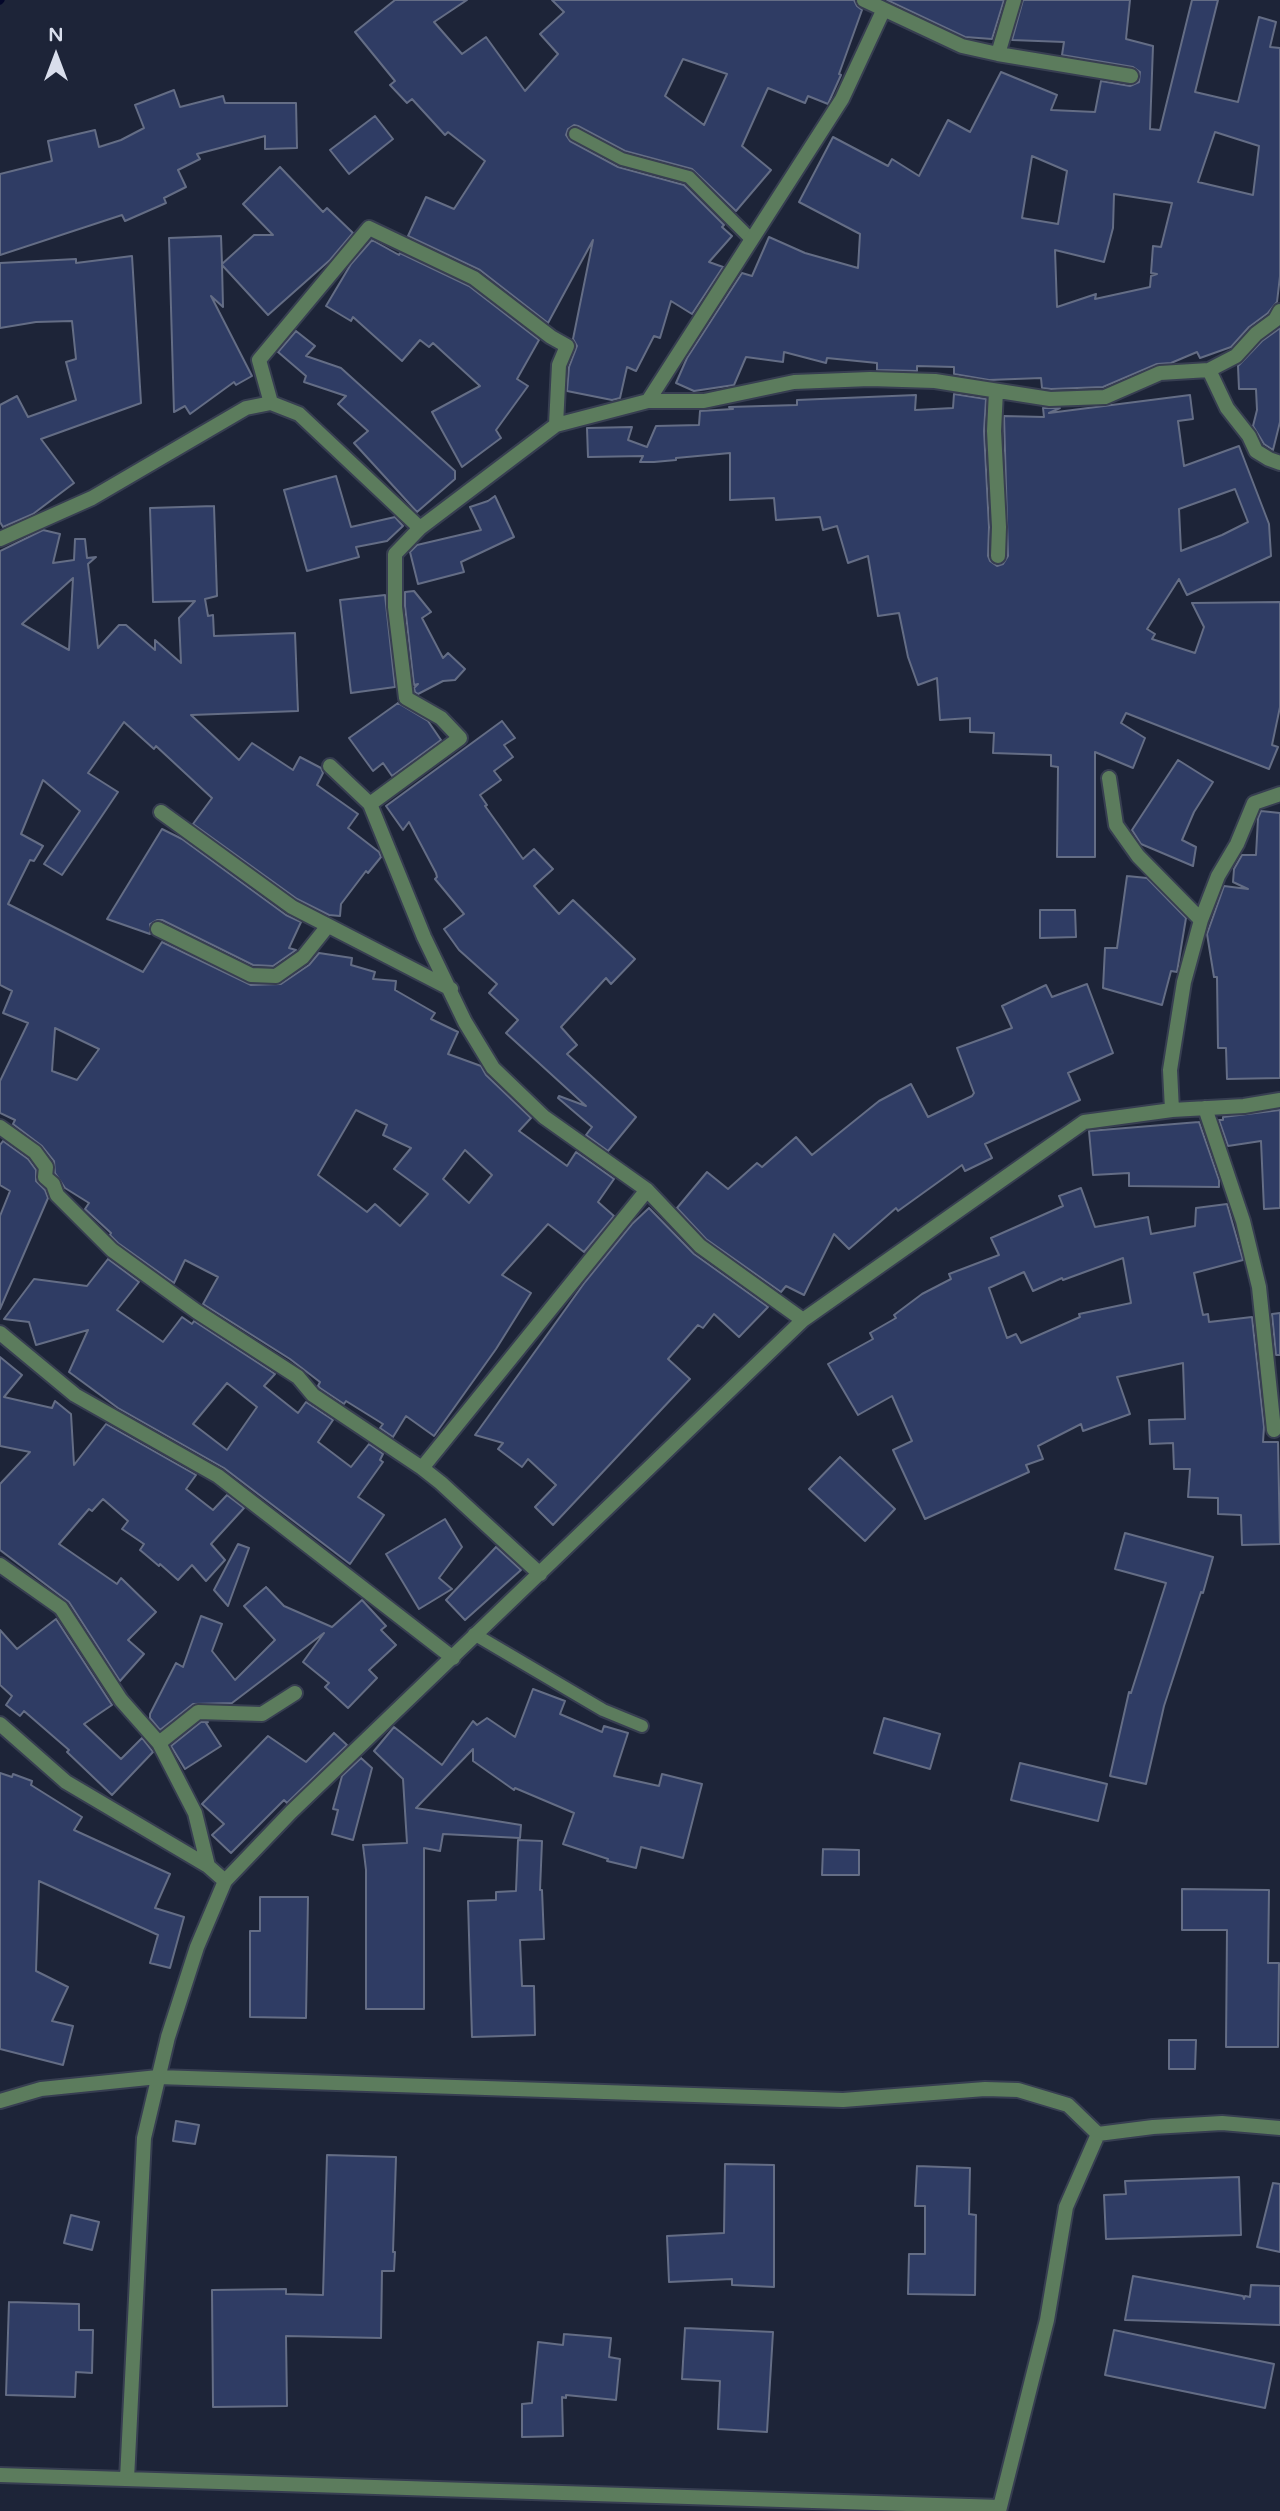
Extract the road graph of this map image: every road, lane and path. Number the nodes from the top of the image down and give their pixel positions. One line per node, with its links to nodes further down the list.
1 (864, 0): 3 (street)
2 (1014, 0): 4 (street)
3 (883, 11): 4 (street); 7 (street)
4 (998, 54): 5 (street)
5 (1131, 76)
6 (575, 134): 7 (lane)
7 (751, 239): 11 (street)
8 (1280, 311): 9 (street)
9 (1209, 370): 10 (street); 14 (street)
10 (996, 391): 11 (street); 17 (street)
11 (648, 401): 13 (street)
12 (271, 403): 13 (street); 15 (street); 16 (street)
13 (556, 425): 15 (street)
14 (1280, 463)
15 (420, 528): 21 (street)
16 (0, 539)
17 (998, 556)
18 (330, 766): 21 (street)
19 (1109, 778): 23 (street)
20 (1280, 794): 23 (street)
21 (370, 804): 26 (street)
22 (160, 812): 24 (street)
23 (1201, 920): 29 (street)
24 (327, 927): 25 (street); 26 (street)
25 (158, 929)
26 (451, 989): 31 (street)
27 (1280, 1100): 28 (street)
28 (1205, 1108): 29 (street); 34 (street)
29 (1172, 1111): 32 (street)
30 (0, 1127): 35 (street)
31 (647, 1190): 32 (street); 35 (street)
32 (803, 1320): 37 (street)
33 (0, 1333): 39 (street)
34 (1274, 1430)
35 (422, 1468): 37 (street)
36 (0, 1565): 43 (street)
37 (540, 1574): 38 (street)
38 (474, 1634): 39 (street); 42 (lane)
39 (453, 1658): 45 (street)
40 (295, 1693): 43 (street)
41 (0, 1724): 44 (street)
42 (642, 1726)
43 (159, 1744): 44 (street)
44 (208, 1866): 45 (street)
45 (225, 1881): 46 (street)
46 (158, 2077): 47 (street); 49 (street); 51 (street)
47 (0, 2101)
48 (1280, 2128): 49 (street)
49 (1098, 2134): 52 (street)
50 (0, 2475): 51 (street)
51 (127, 2479): 52 (street)
52 (999, 2509)

